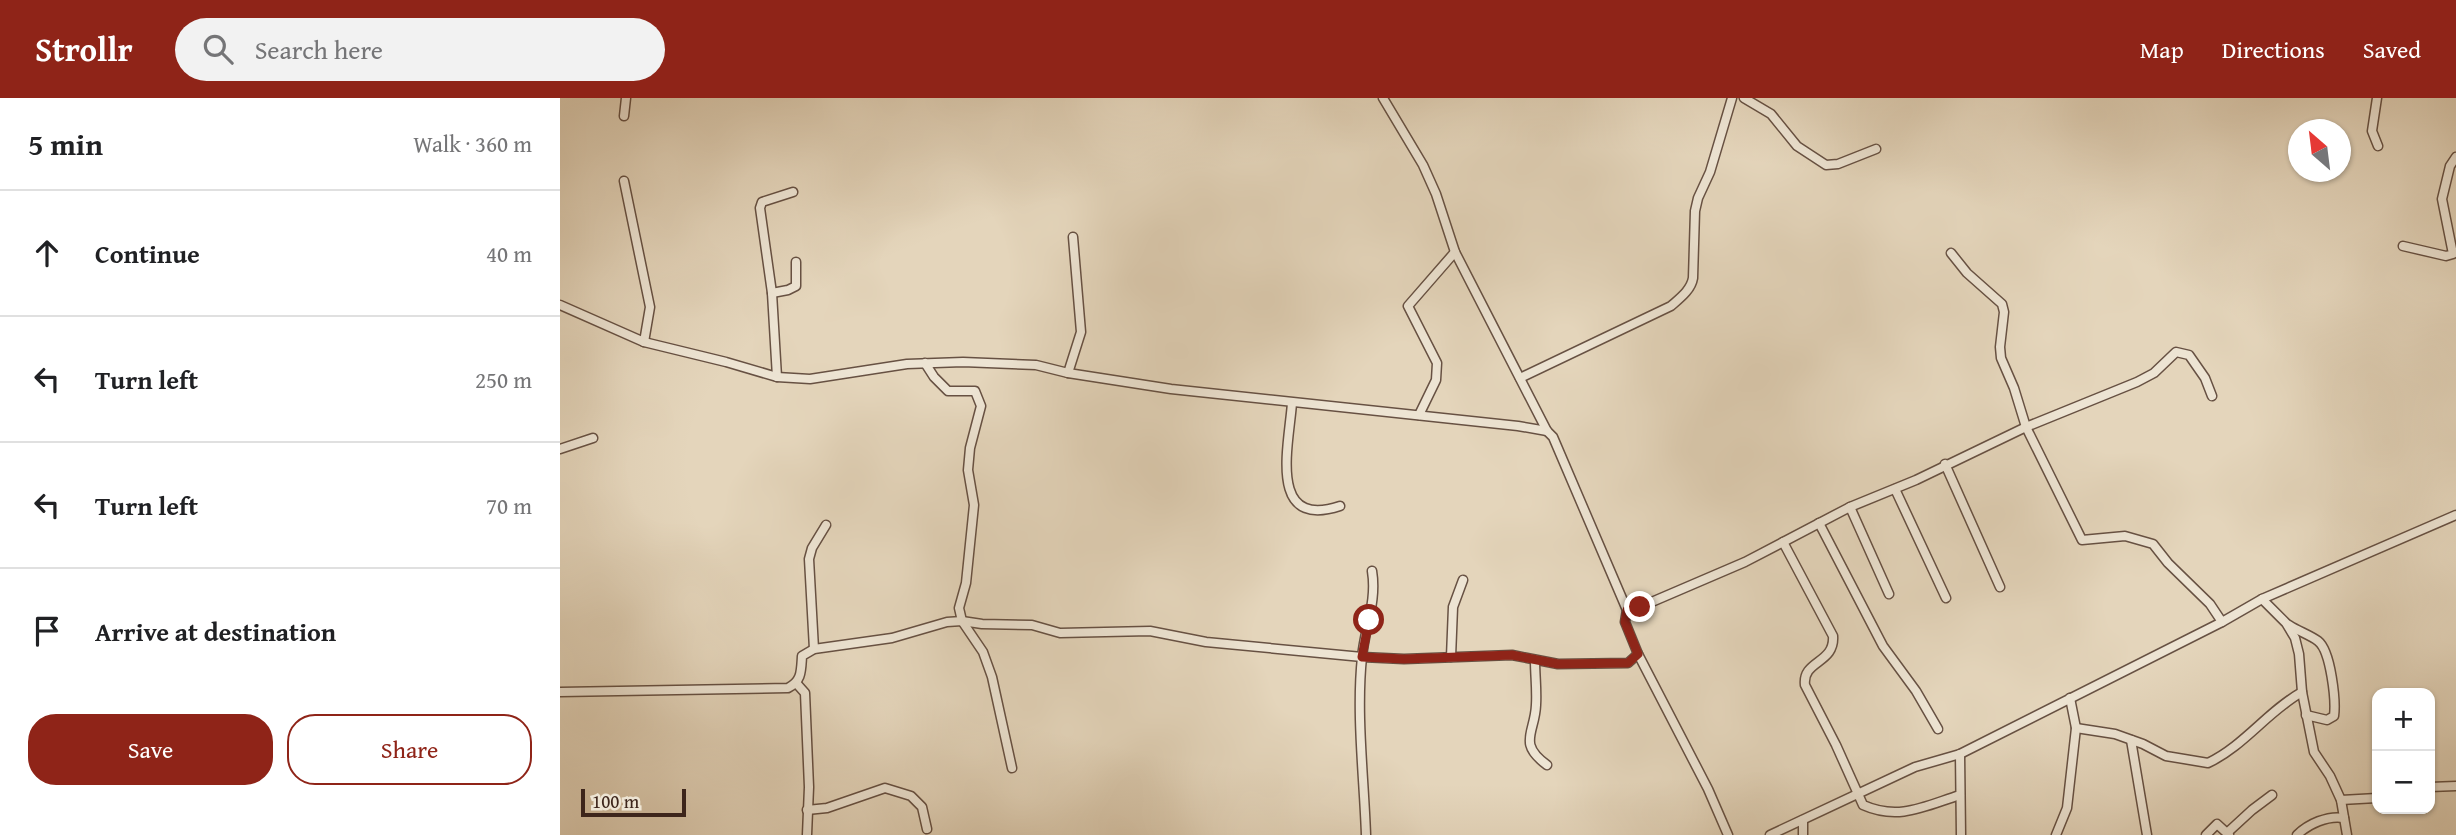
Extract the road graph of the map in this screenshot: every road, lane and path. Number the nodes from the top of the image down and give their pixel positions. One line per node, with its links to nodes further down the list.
1 (625, 98): 6 (street)
2 (1383, 98): 14 (street)
3 (1731, 98): 23 (street)
4 (1744, 98): 8 (street)
5 (2377, 98): 7 (street)
6 (624, 116)
7 (2378, 146)
8 (1876, 149)
9 (2456, 157): 13 (street)
10 (624, 181): 19 (street)
11 (793, 192): 17 (street)
12 (1073, 237): 21 (street)
13 (2403, 246)
14 (1455, 251): 23 (street); 26 (street)
15 (1951, 253): 27 (street)
16 (796, 262): 17 (street)
17 (772, 293): 22 (street)
18 (560, 305): 19 (street)
19 (644, 342): 22 (street)
20 (925, 363): 21 (street); 22 (street); 46 (street)
21 (1068, 373): 25 (street)
22 (777, 377)
23 (1520, 378): 28 (street)
24 (2212, 396): 27 (street)
25 (1292, 403): 26 (street); 33 (street)
26 (1419, 415): 28 (street)
27 (2026, 427): 31 (street); 47 (street)
28 (1547, 431): 45 (street)
29 (593, 438): 30 (street)
30 (560, 449)
31 (1945, 464): 32 (street); 41 (street)
32 (1895, 489): 34 (street); 43 (street)
33 (1340, 506)
34 (1850, 507): 36 (street); 42 (street)
35 (2456, 515): 44 (street)
36 (1819, 523): 38 (street); 60 (street)
37 (826, 525): 49 (street)
38 (1783, 542): 45 (street); 67 (street)
39 (1372, 572): 51 (street)
40 (1463, 580): 52 (street)
41 (2000, 587)
42 (1889, 594)
43 (1946, 598)
44 (2262, 599): 47 (street); 48 (street)
45 (1627, 610): 50 (street)
46 (962, 621): 49 (street); 51 (street); 64 (street)
47 (2222, 622): 57 (street)
48 (2286, 623): 56 (street); 58 (street)
49 (814, 649): 54 (street)
50 (1638, 654): 53 (street); 79 (street)
51 (1362, 657): 52 (street); 78 (street)
52 (1451, 657): 53 (street)
53 (1535, 660): 63 (street)
54 (797, 684): 55 (street); 72 (street)
55 (560, 692)
56 (2302, 692): 58 (street); 61 (street)
57 (2070, 698): 59 (street); 62 (street)
58 (2306, 715): 71 (street)
59 (2077, 728): 61 (street); 83 (street)
60 (1938, 729)
61 (2131, 740): 84 (street)
62 (1960, 754): 67 (street); 68 (street)
63 (1547, 765)
64 (1012, 768)
65 (2456, 786): 66 (street)
66 (2435, 787)
67 (1859, 794): 68 (street); 74 (street)
68 (1960, 795): 82 (street)
69 (2272, 795): 76 (street)
70 (2372, 798): 71 (street)
71 (2341, 800): 73 (street)
72 (807, 810): 75 (street); 77 (street)
73 (2344, 818): 86 (street); 87 (street)
74 (1803, 820): 80 (street); 81 (street)
75 (927, 829)
76 (2228, 834): 85 (street)
77 (807, 835)
78 (1366, 835)
79 (1728, 835)
80 (1770, 835)
81 (1803, 835)
82 (1961, 835)
83 (2056, 835)
84 (2147, 835)
85 (2206, 835)
86 (2297, 835)
87 (2347, 835)

